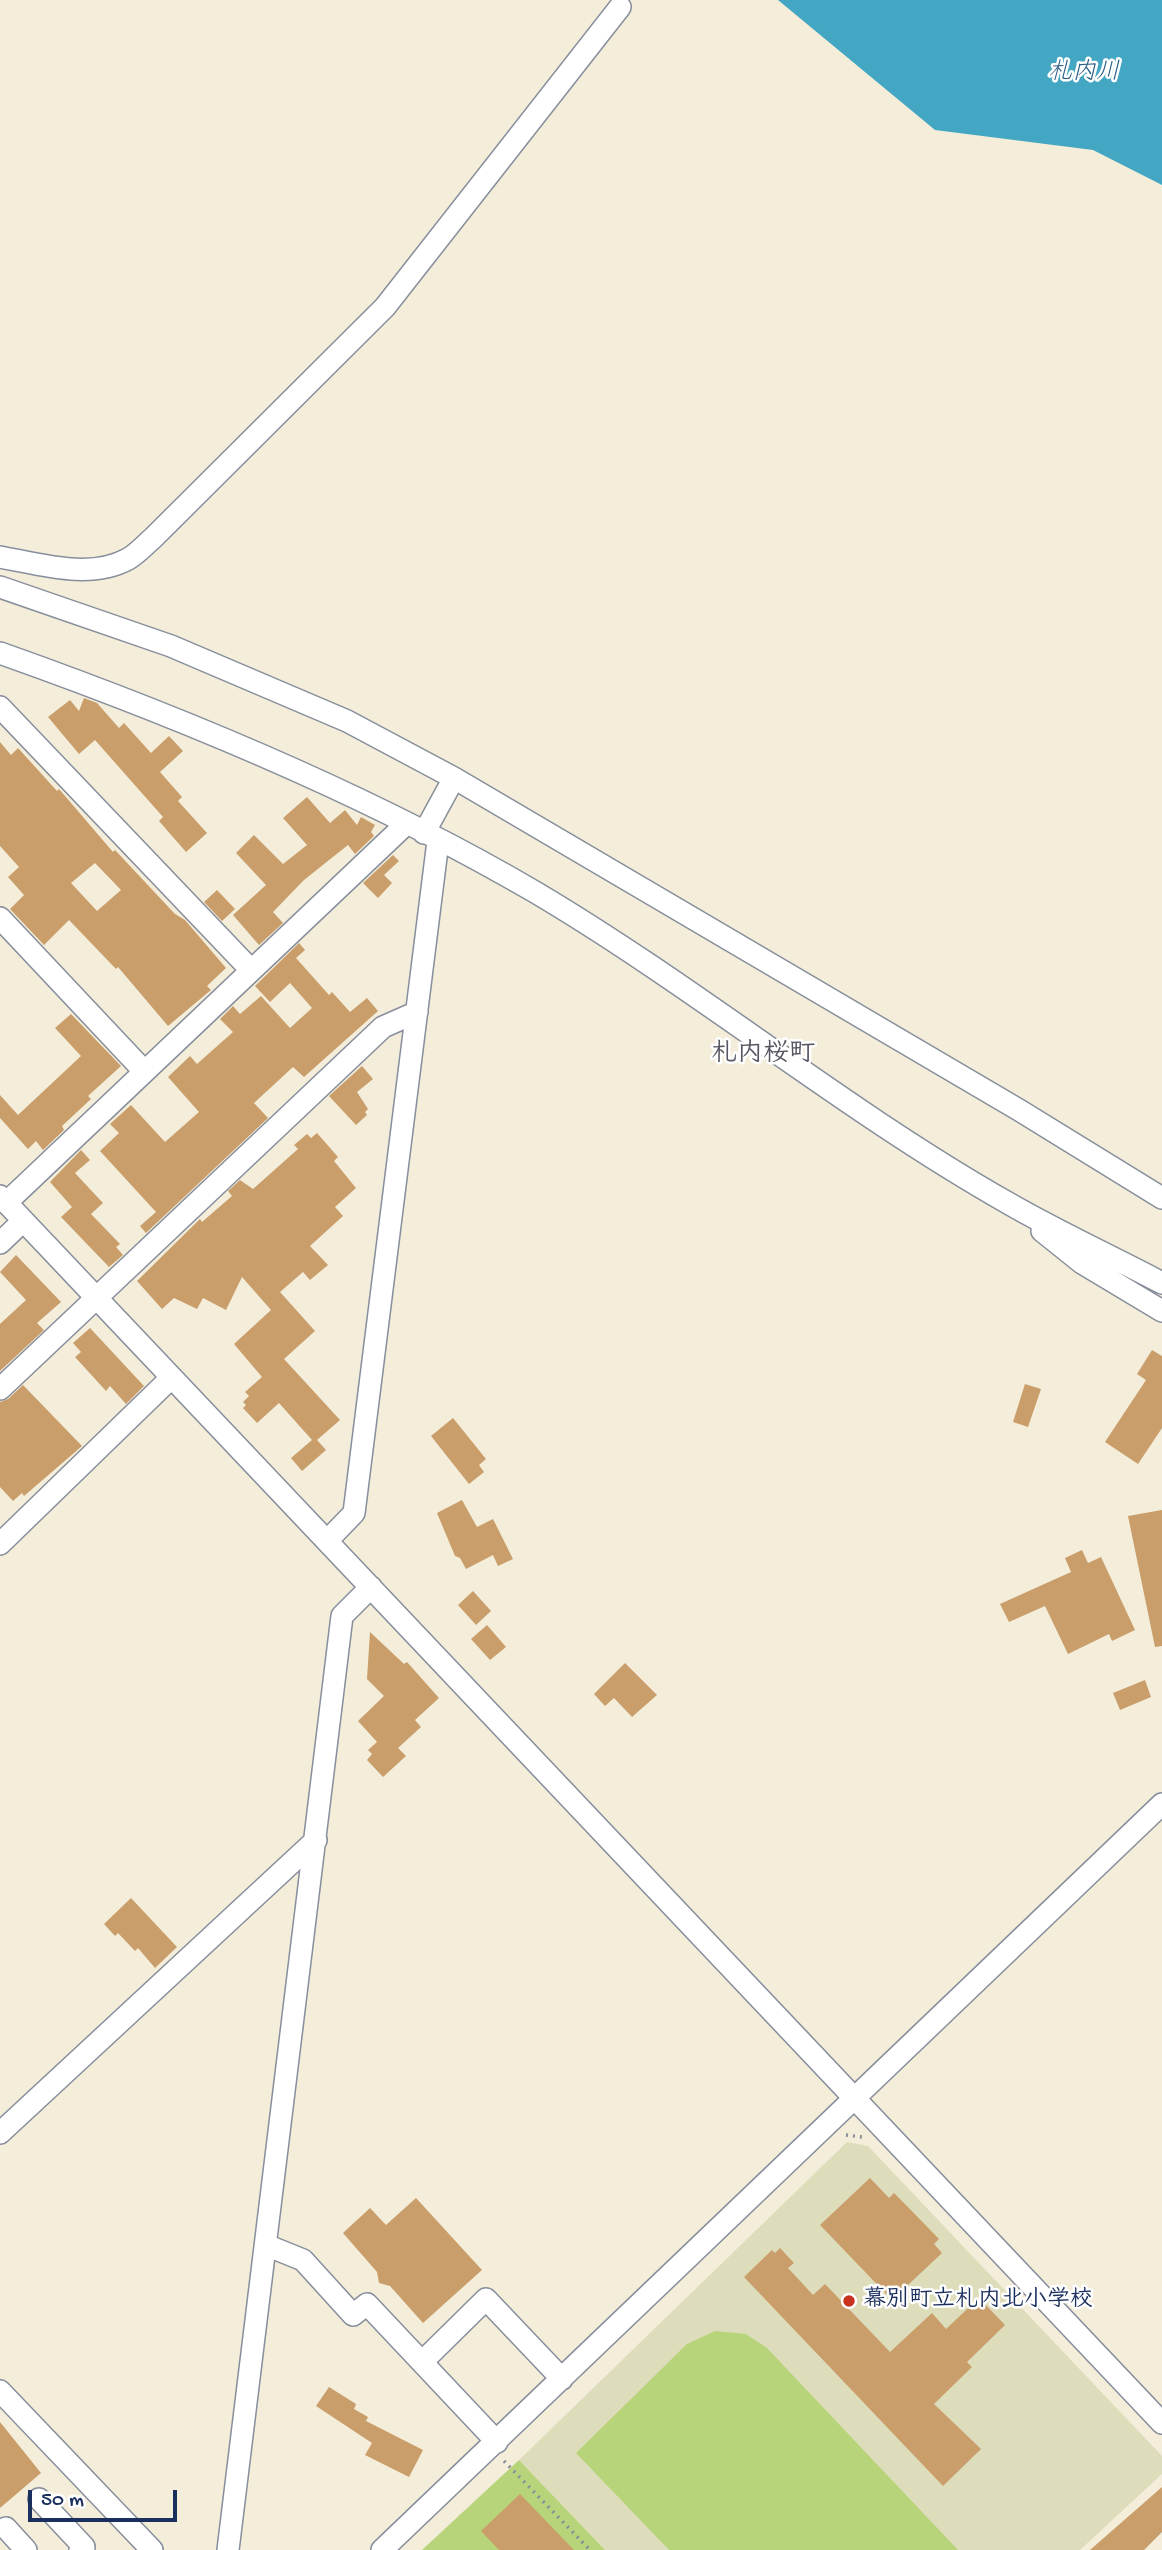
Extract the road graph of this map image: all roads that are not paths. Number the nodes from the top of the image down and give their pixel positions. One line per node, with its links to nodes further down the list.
1 (620, 6): 2 (street)
2 (0, 557)
3 (0, 587): 6 (street)
4 (0, 653): 7 (street)
5 (0, 706): 9 (street)
6 (454, 778): 7 (street); 12 (street)
7 (423, 833): 9 (street); 10 (street); 14 (street)
8 (0, 918): 11 (street)
9 (251, 970): 11 (street)
10 (417, 1012): 18 (street); 22 (street)
11 (144, 1071): 13 (street)
12 (1162, 1198)
13 (3, 1200): 15 (street)
14 (1008, 1203): 17 (street); 19 (street)
15 (23, 1221): 16 (street); 18 (street)
16 (0, 1243)
17 (1162, 1283)
18 (96, 1298): 20 (street); 21 (street)
19 (1162, 1311)
20 (172, 1378): 22 (street); 23 (street)
21 (0, 1389)
22 (327, 1541): 24 (street)
23 (0, 1544)
24 (371, 1587): 26 (street); 27 (street)
25 (1162, 1804): 27 (street)
26 (316, 1840): 28 (street); 29 (street)
27 (855, 2098): 31 (street); 33 (street)
28 (0, 2133)
29 (266, 2245): 30 (street); 40 (street)
30 (422, 2362): 31 (street); 34 (street)
31 (562, 2379): 34 (street)
32 (0, 2390): 39 (street)
33 (1162, 2423)
34 (505, 2452): 41 (street)
35 (40, 2499): 38 (street)
36 (6, 2528): 37 (street)
37 (26, 2550)
38 (80, 2550)
39 (152, 2550)
40 (228, 2550)
41 (383, 2550)

